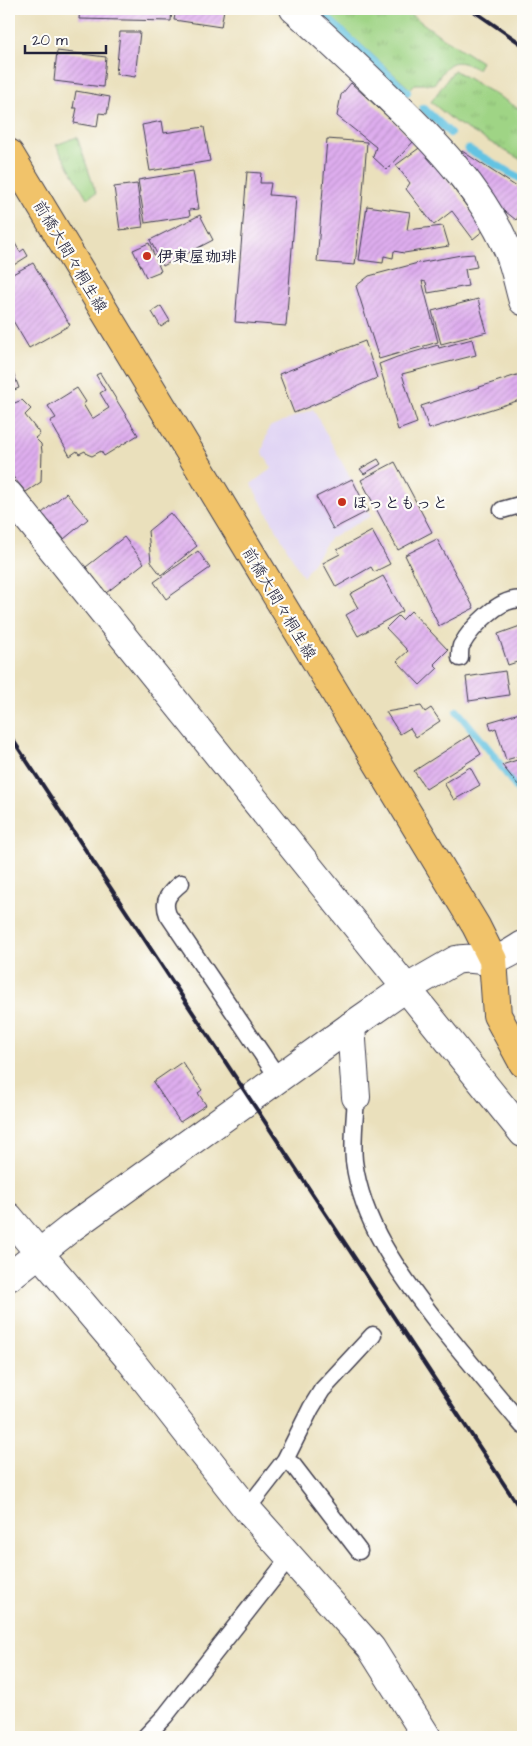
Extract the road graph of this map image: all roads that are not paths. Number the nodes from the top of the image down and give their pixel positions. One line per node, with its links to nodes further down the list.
1 (294, 9): 3 (street)
2 (9, 153): 11 (main road, 前橋大間々桐生線)
3 (523, 301)
4 (9, 495): 12 (street)
5 (523, 504): 6 (lane)
6 (502, 510)
7 (523, 600): 8 (lane)
8 (460, 658)
9 (181, 883): 15 (lane)
10 (523, 945): 11 (street)
11 (493, 960): 12 (street); 14 (main road, 前橋大間々桐生線)
12 (407, 988): 13 (street); 17 (street)
13 (351, 1026): 15 (street); 16 (street)
14 (523, 1063)
15 (279, 1079): 19 (street)
16 (356, 1097): 22 (lane)
17 (523, 1133)
18 (9, 1217): 19 (street)
19 (39, 1253): 20 (street); 24 (street)
20 (9, 1277)
21 (373, 1336): 23 (lane)
22 (523, 1426)
23 (285, 1460): 24 (lane); 25 (lane)
24 (247, 1509): 26 (street)
25 (359, 1551)
26 (291, 1557): 27 (lane); 28 (street)
27 (145, 1737)
28 (427, 1737)

